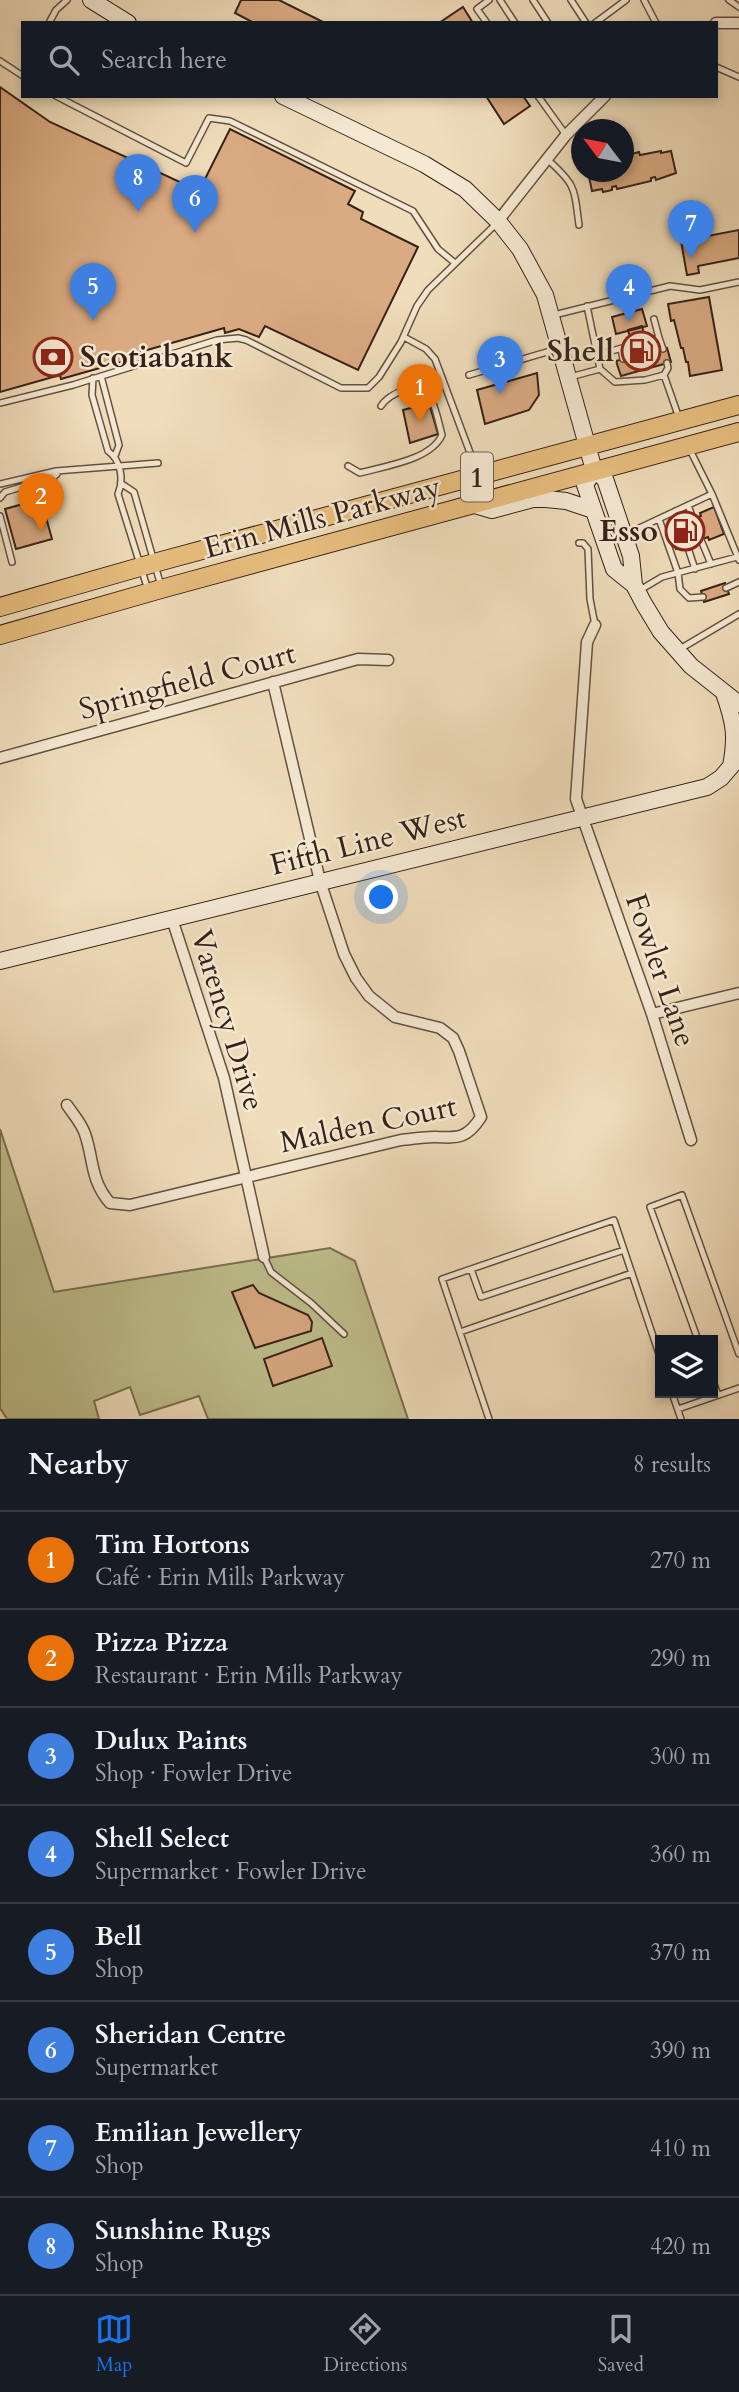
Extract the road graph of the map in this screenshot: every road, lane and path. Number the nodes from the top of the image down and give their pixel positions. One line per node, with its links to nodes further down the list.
1 (67, 0): 11 (lane)
2 (91, 0): 12 (street)
3 (489, 0): 13 (lane)
4 (500, 0): 14 (lane)
5 (533, 0): 15 (lane)
6 (571, 0): 16 (lane)
7 (625, 0): 17 (lane)
8 (645, 0): 18 (lane)
9 (729, 0): 10 (lane)
10 (739, 7)
11 (50, 21)
12 (125, 21)
13 (486, 21)
14 (514, 21)
15 (547, 21)
16 (585, 21)
17 (598, 21)
18 (655, 21)
19 (718, 23): 20 (street)
20 (739, 23)
21 (0, 61): 23 (lane)
22 (718, 68): 24 (lane)
23 (21, 75)
24 (739, 77)
25 (60, 98): 33 (lane)
26 (287, 98): 31 (street)
27 (541, 98): 29 (lane)
28 (603, 98): 29 (street)
29 (566, 135): 30 (street)
30 (547, 159): 31 (street); 32 (lane)
31 (498, 221): 33 (lane); 36 (street)
32 (579, 225)
33 (455, 263): 38 (lane)
34 (739, 282): 35 (lane)
35 (587, 306): 36 (lane); 45 (lane)
36 (551, 316): 41 (street)
37 (654, 319): 39 (lane)
38 (404, 337): 53 (lane); 71 (lane)
39 (659, 338): 43 (lane); 44 (lane)
40 (632, 345): 42 (lane)
41 (560, 348): 51 (lane); 54 (street)
42 (621, 349): 45 (lane); 46 (lane)
43 (663, 349)
44 (651, 352)
45 (598, 355): 49 (lane)
46 (623, 359)
47 (667, 363): 52 (lane)
48 (655, 367): 55 (lane)
49 (600, 369): 54 (lane); 57 (lane)
50 (643, 370): 57 (lane)
51 (469, 375)
52 (664, 375): 55 (lane); 61 (lane)
53 (101, 376): 56 (lane); 65 (lane)
54 (569, 377): 64 (street)
55 (657, 377): 57 (lane)
56 (93, 378): 58 (lane); 65 (lane)
57 (645, 380)
58 (0, 403)
59 (739, 405): 61 (main road, Erin Mills Parkway / 1)
60 (381, 406): 68 (lane)
61 (680, 421): 64 (main road, Erin Mills Parkway / 1)
62 (739, 432): 63 (main road, Erin Mills Parkway / 1)
63 (688, 445): 69 (main road, Erin Mills Parkway / 1); 74 (lane)
64 (588, 446): 69 (street); 71 (main road, Erin Mills Parkway / 1)
65 (116, 456): 67 (lane)
66 (158, 463): 67 (lane)
67 (118, 465): 70 (lane); 73 (lane)
68 (348, 466)
69 (594, 470): 76 (main road, Erin Mills Parkway / 1); 78 (street); 95 (street)
70 (56, 471): 72 (lane); 75 (lane)
71 (479, 476): 91 (main road, Erin Mills Parkway / 1)
72 (0, 484)
73 (122, 484): 91 (lane); 91 (lane)
74 (712, 494): 77 (lane); 88 (lane)
75 (0, 498)
76 (475, 505): 78 (street); 97 (main road, Erin Mills Parkway / 1)
77 (688, 505): 79 (lane); 82 (lane)
78 (593, 510): 95 (street)
79 (675, 511): 81 (lane); 83 (lane)
80 (0, 516): 89 (lane)
81 (659, 519): 84 (lane); 93 (lane)
82 (693, 519)
83 (680, 524)
84 (635, 530)
85 (701, 540): 90 (lane)
86 (579, 543): 101 (lane)
87 (687, 545): 92 (lane)
88 (738, 559): 90 (lane)
89 (12, 562)
90 (711, 564): 92 (lane)
91 (147, 565): 97 (lane); 97 (lane); 99 (main road, Erin Mills Parkway / 1)
92 (695, 569): 93 (lane)
93 (678, 573): 95 (lane); 98 (lane)
94 (739, 582): 96 (lane)
95 (636, 588): 103 (street)
96 (726, 588)
97 (155, 591): 102 (main road, Erin Mills Parkway / 1)
98 (703, 597)
99 (0, 607)
100 (739, 614): 103 (lane)
101 (595, 625): 110 (street, Fowler Lane)
102 (0, 635)
103 (677, 650): 106 (street)
104 (388, 660): 105 (street, Springfield Court)
105 (273, 682): 108 (street, Springfield Court); 111 (street)
106 (723, 691): 107 (street); 109 (street)
107 (739, 704)
108 (0, 758)
109 (735, 761): 110 (street, Fifth Line West)
110 (582, 817): 111 (street, Fifth Line West); 115 (street, Fowler Lane)
111 (320, 881): 112 (street, Fifth Line West); 118 (street, Malden Court)
112 (172, 919): 113 (street, Fifth Line West); 118 (street, Varency Drive)
113 (0, 961)
114 (739, 993): 115 (street)
115 (652, 1014): 117 (street, Fowler Lane)
116 (66, 1105): 118 (street, Malden Court)
117 (691, 1140)
118 (246, 1176): 120 (street, Varency Drive)
119 (624, 1250): 121 (lane); 121 (lane); 122 (lane)
120 (264, 1257): 124 (lane)
121 (471, 1269): 123 (lane)
122 (632, 1273): 123 (lane); 126 (lane)
123 (460, 1332): 133 (lane)
124 (344, 1334)
125 (696, 1335): 127 (lane)
126 (655, 1342)
127 (739, 1354)
128 (739, 1388): 129 (lane)
129 (718, 1395)
130 (674, 1398): 132 (lane)
131 (709, 1398): 132 (lane)
132 (678, 1409): 134 (lane)
133 (489, 1419)
134 (681, 1419)

